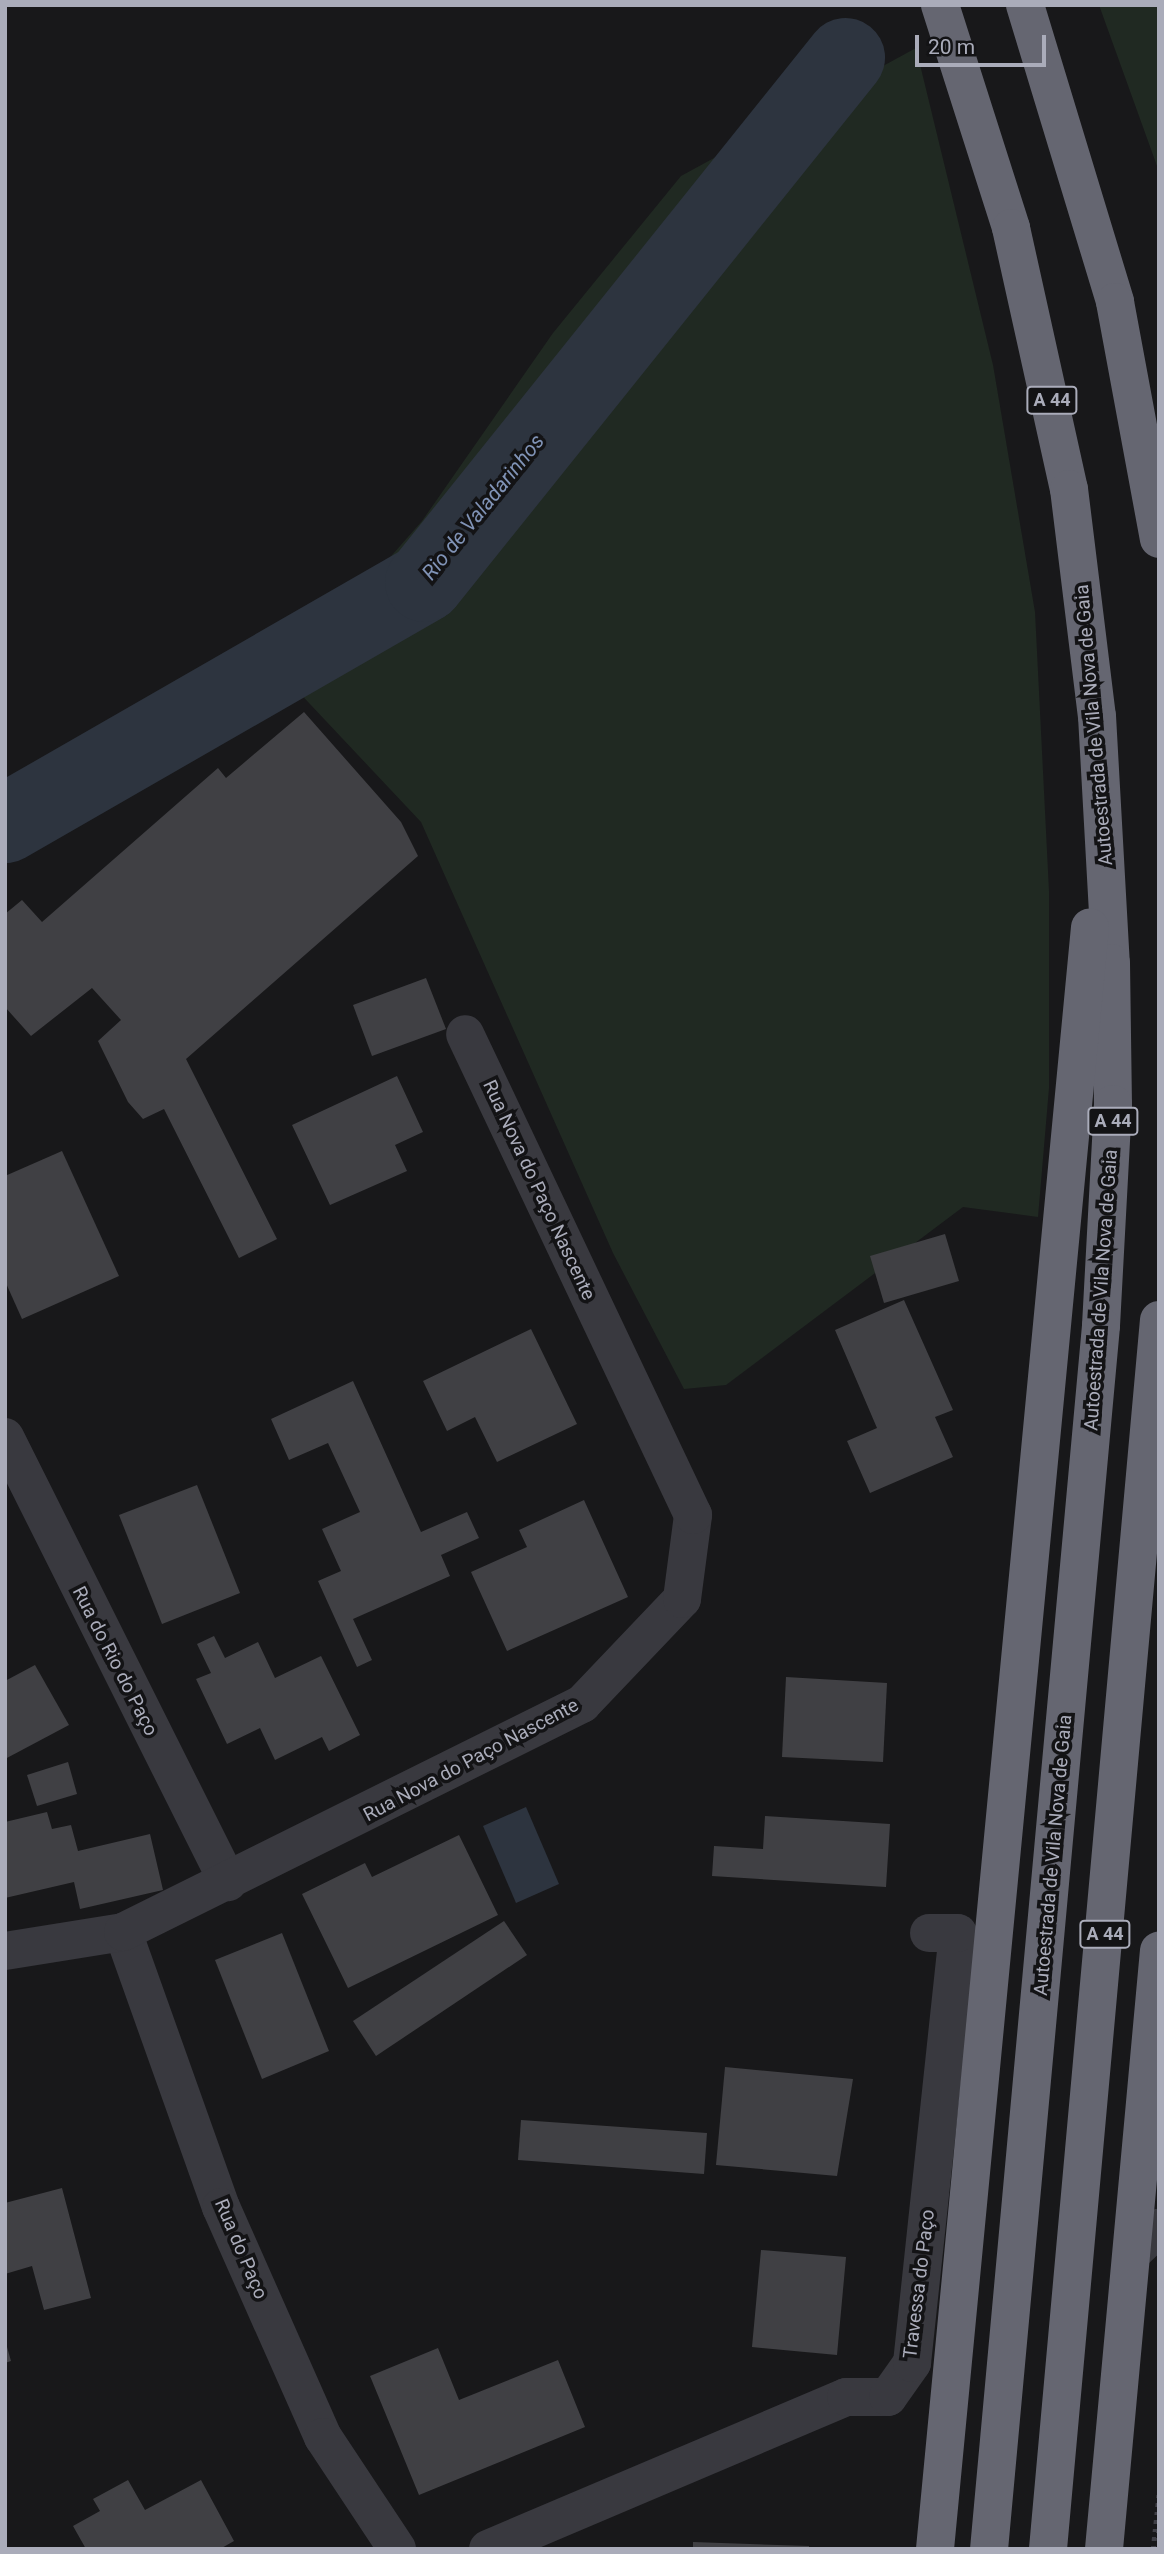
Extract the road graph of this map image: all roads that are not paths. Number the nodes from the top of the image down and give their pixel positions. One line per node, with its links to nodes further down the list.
1 (940, 5): 4 (highway, Autoestrada de Vila Nova de Gaia / A 44)
2 (1025, 5): 3 (highway)
3 (1159, 539)
4 (1102, 807): 17 (highway); 18 (highway, Autoestrada de Vila Nova de Gaia / A 44)
5 (465, 1034): 8 (street, Rua Nova do Paço Nascente)
6 (1159, 1320): 19 (highway, A 44)
7 (5, 1437): 8 (street, Rua do Rio do Paço)
8 (228, 1882): 9 (street, Rua Nova do Paço Nascente)
9 (123, 1932): 11 (street, Rua Nova do Paço Nascente); 15 (street, Rua do Paço)
10 (929, 1933): 16 (street, Travessa do Paço)
11 (5, 1951)
12 (1159, 1951): 13 (highway)
13 (1153, 2100): 14 (highway)
14 (1146, 2239): 20 (highway)
15 (397, 2549)
16 (488, 2549)
17 (935, 2549)
18 (989, 2549)
19 (1048, 2549)
20 (1104, 2549)

